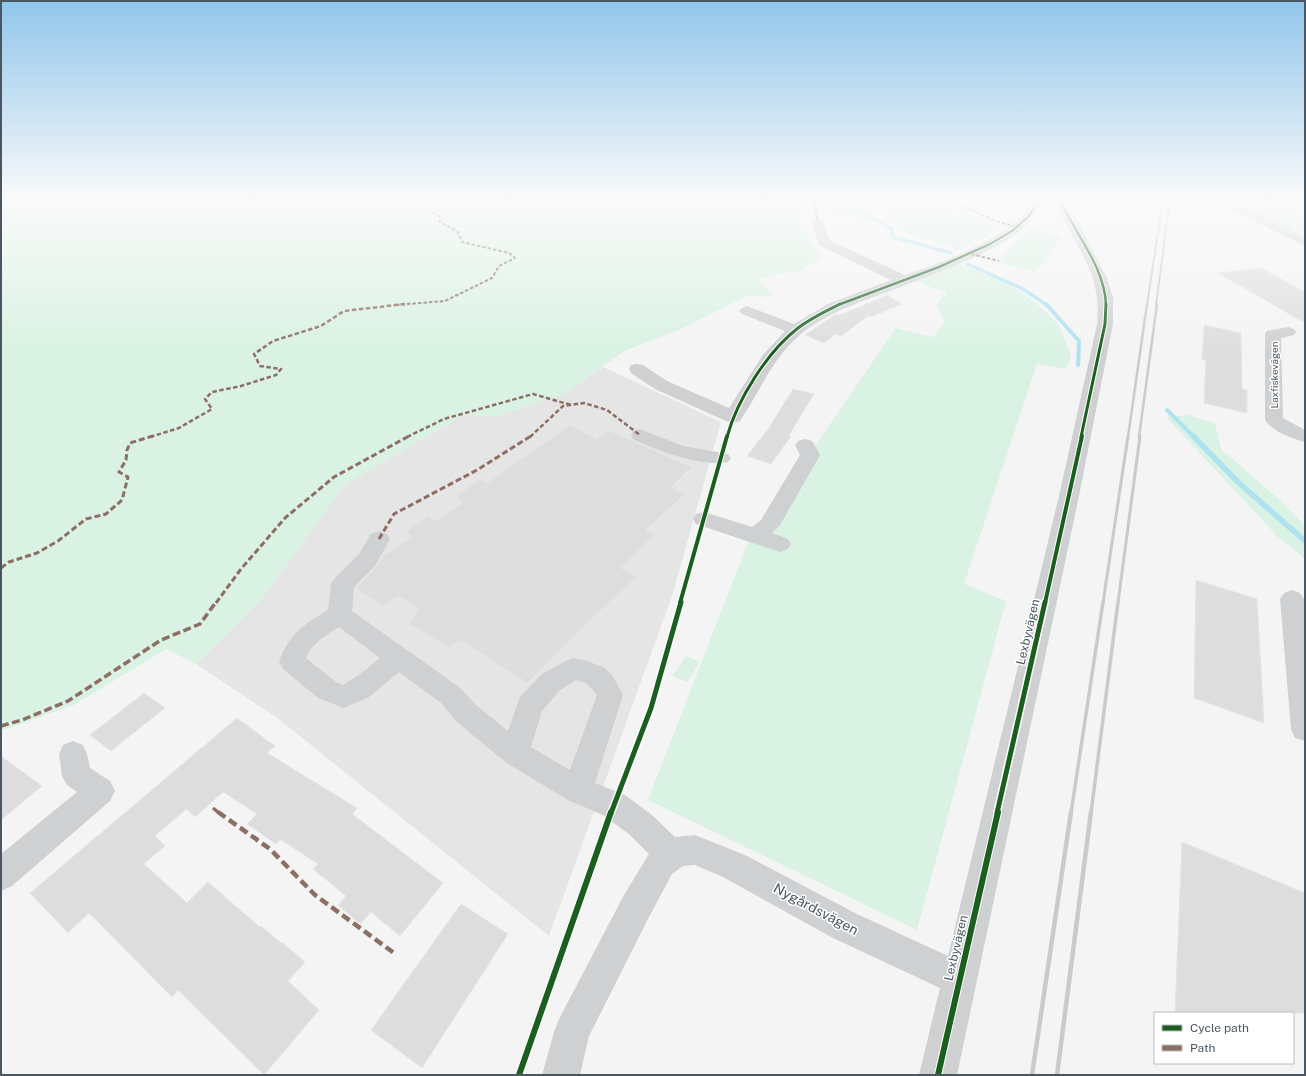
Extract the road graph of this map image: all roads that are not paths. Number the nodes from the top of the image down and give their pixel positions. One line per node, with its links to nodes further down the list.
1 (838, 250): 4 (street)
2 (976, 250): 4 (street)
3 (1086, 250): 26 (street, Lexbyvägen)
4 (903, 280): 6 (street)
5 (747, 310): 6 (street)
6 (796, 330): 8 (street)
7 (1288, 332): 10 (street, Laxfiskevägen)
8 (636, 369)
9 (640, 435): 12 (street)
10 (1305, 436)
11 (805, 445): 14 (street)
12 (721, 458)
13 (704, 519): 14 (street)
14 (754, 536): 16 (street)
15 (379, 539): 18 (street)
16 (780, 544)
17 (1292, 599): 20 (street)
18 (340, 615): 19 (street); 19 (street)
19 (397, 657): 21 (street)
20 (1305, 729)
21 (515, 753): 23 (street); 23 (street)
22 (73, 754): 25 (street)
23 (578, 790): 24 (street)
24 (672, 855): 26 (street, Nygårdsvägen); 27 (street, Nygårdsvägen)
25 (1, 875)
26 (959, 979): 28 (street, Lexbyvägen)
27 (561, 1075)
28 (938, 1075)

